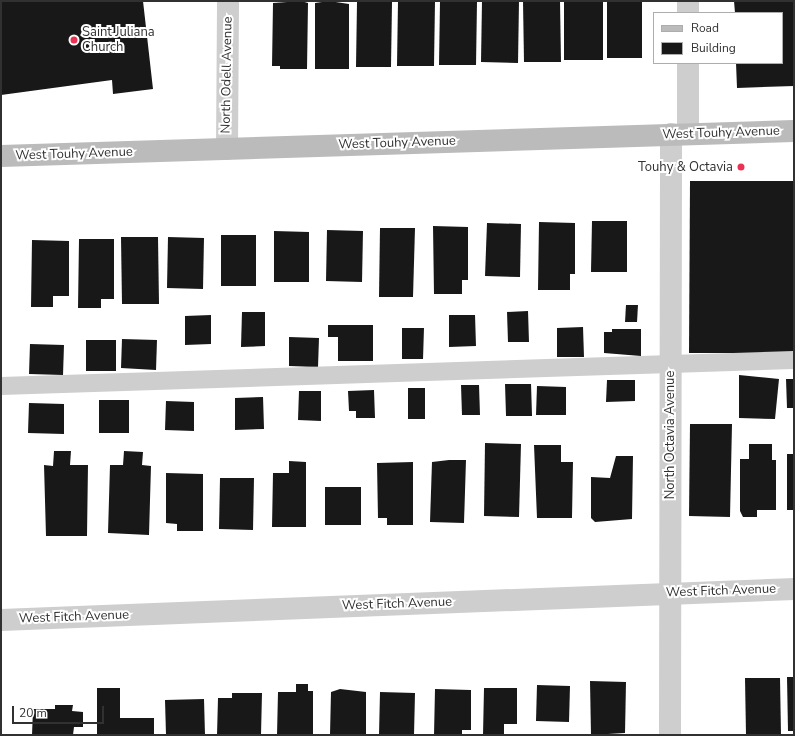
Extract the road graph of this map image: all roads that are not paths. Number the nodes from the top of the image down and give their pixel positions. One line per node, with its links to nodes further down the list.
1 (228, 1): 7 (street, North Odell Avenue)
2 (688, 1): 3 (street)
3 (688, 12)
4 (688, 64): 6 (street, North Octavia Avenue)
5 (794, 130): 6 (main road, West Touhy Avenue)
6 (680, 134): 7 (main road, West Touhy Avenue); 10 (street, North Octavia Avenue)
7 (227, 149): 8 (main road, West Touhy Avenue)
8 (1, 156)
9 (794, 360): 10 (lane)
10 (670, 364): 11 (lane); 13 (street, North Octavia Avenue)
11 (1, 386)
12 (794, 588): 13 (street, West Fitch Avenue)
13 (670, 593): 14 (street, West Fitch Avenue); 15 (street, North Octavia Avenue)
14 (1, 620)
15 (670, 735)

